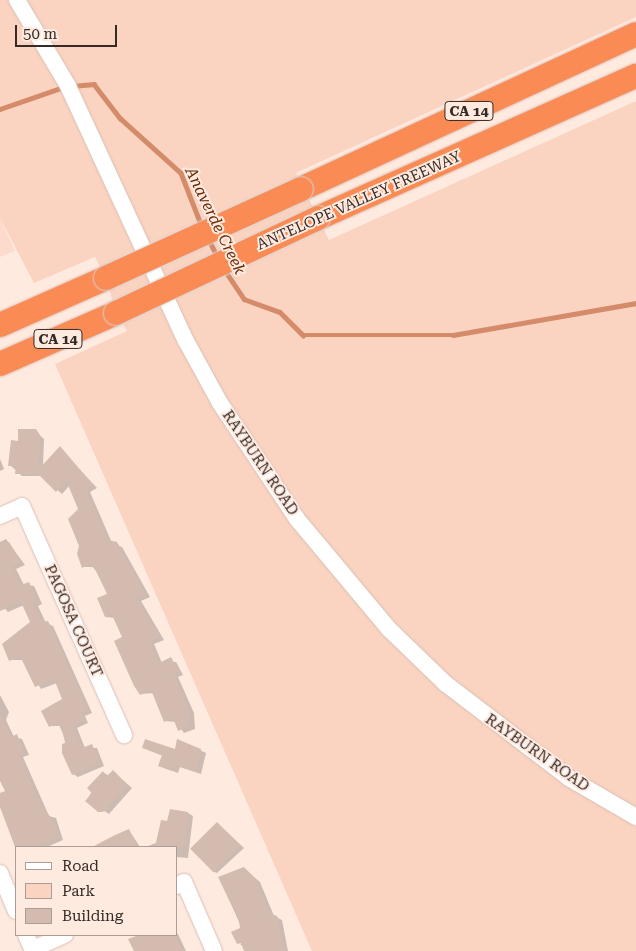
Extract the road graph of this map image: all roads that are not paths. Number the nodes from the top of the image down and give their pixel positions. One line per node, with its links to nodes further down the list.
1 (18, 0): 8 (street, RAYBURN ROAD)
2 (636, 34): 4 (highway, CA 14, bridge)
3 (636, 76): 5 (highway, ANTELOPE VALLEY FREEWAY / CA 14, bridge)
4 (0, 325)
5 (0, 364)
6 (0, 516): 7 (street, PAGOSA COURT)
7 (124, 735)
8 (636, 818)
9 (0, 873): 11 (street)
10 (180, 884): 14 (street)
11 (15, 909)
12 (62, 936): 13 (street)
13 (31, 945)
14 (214, 951)

